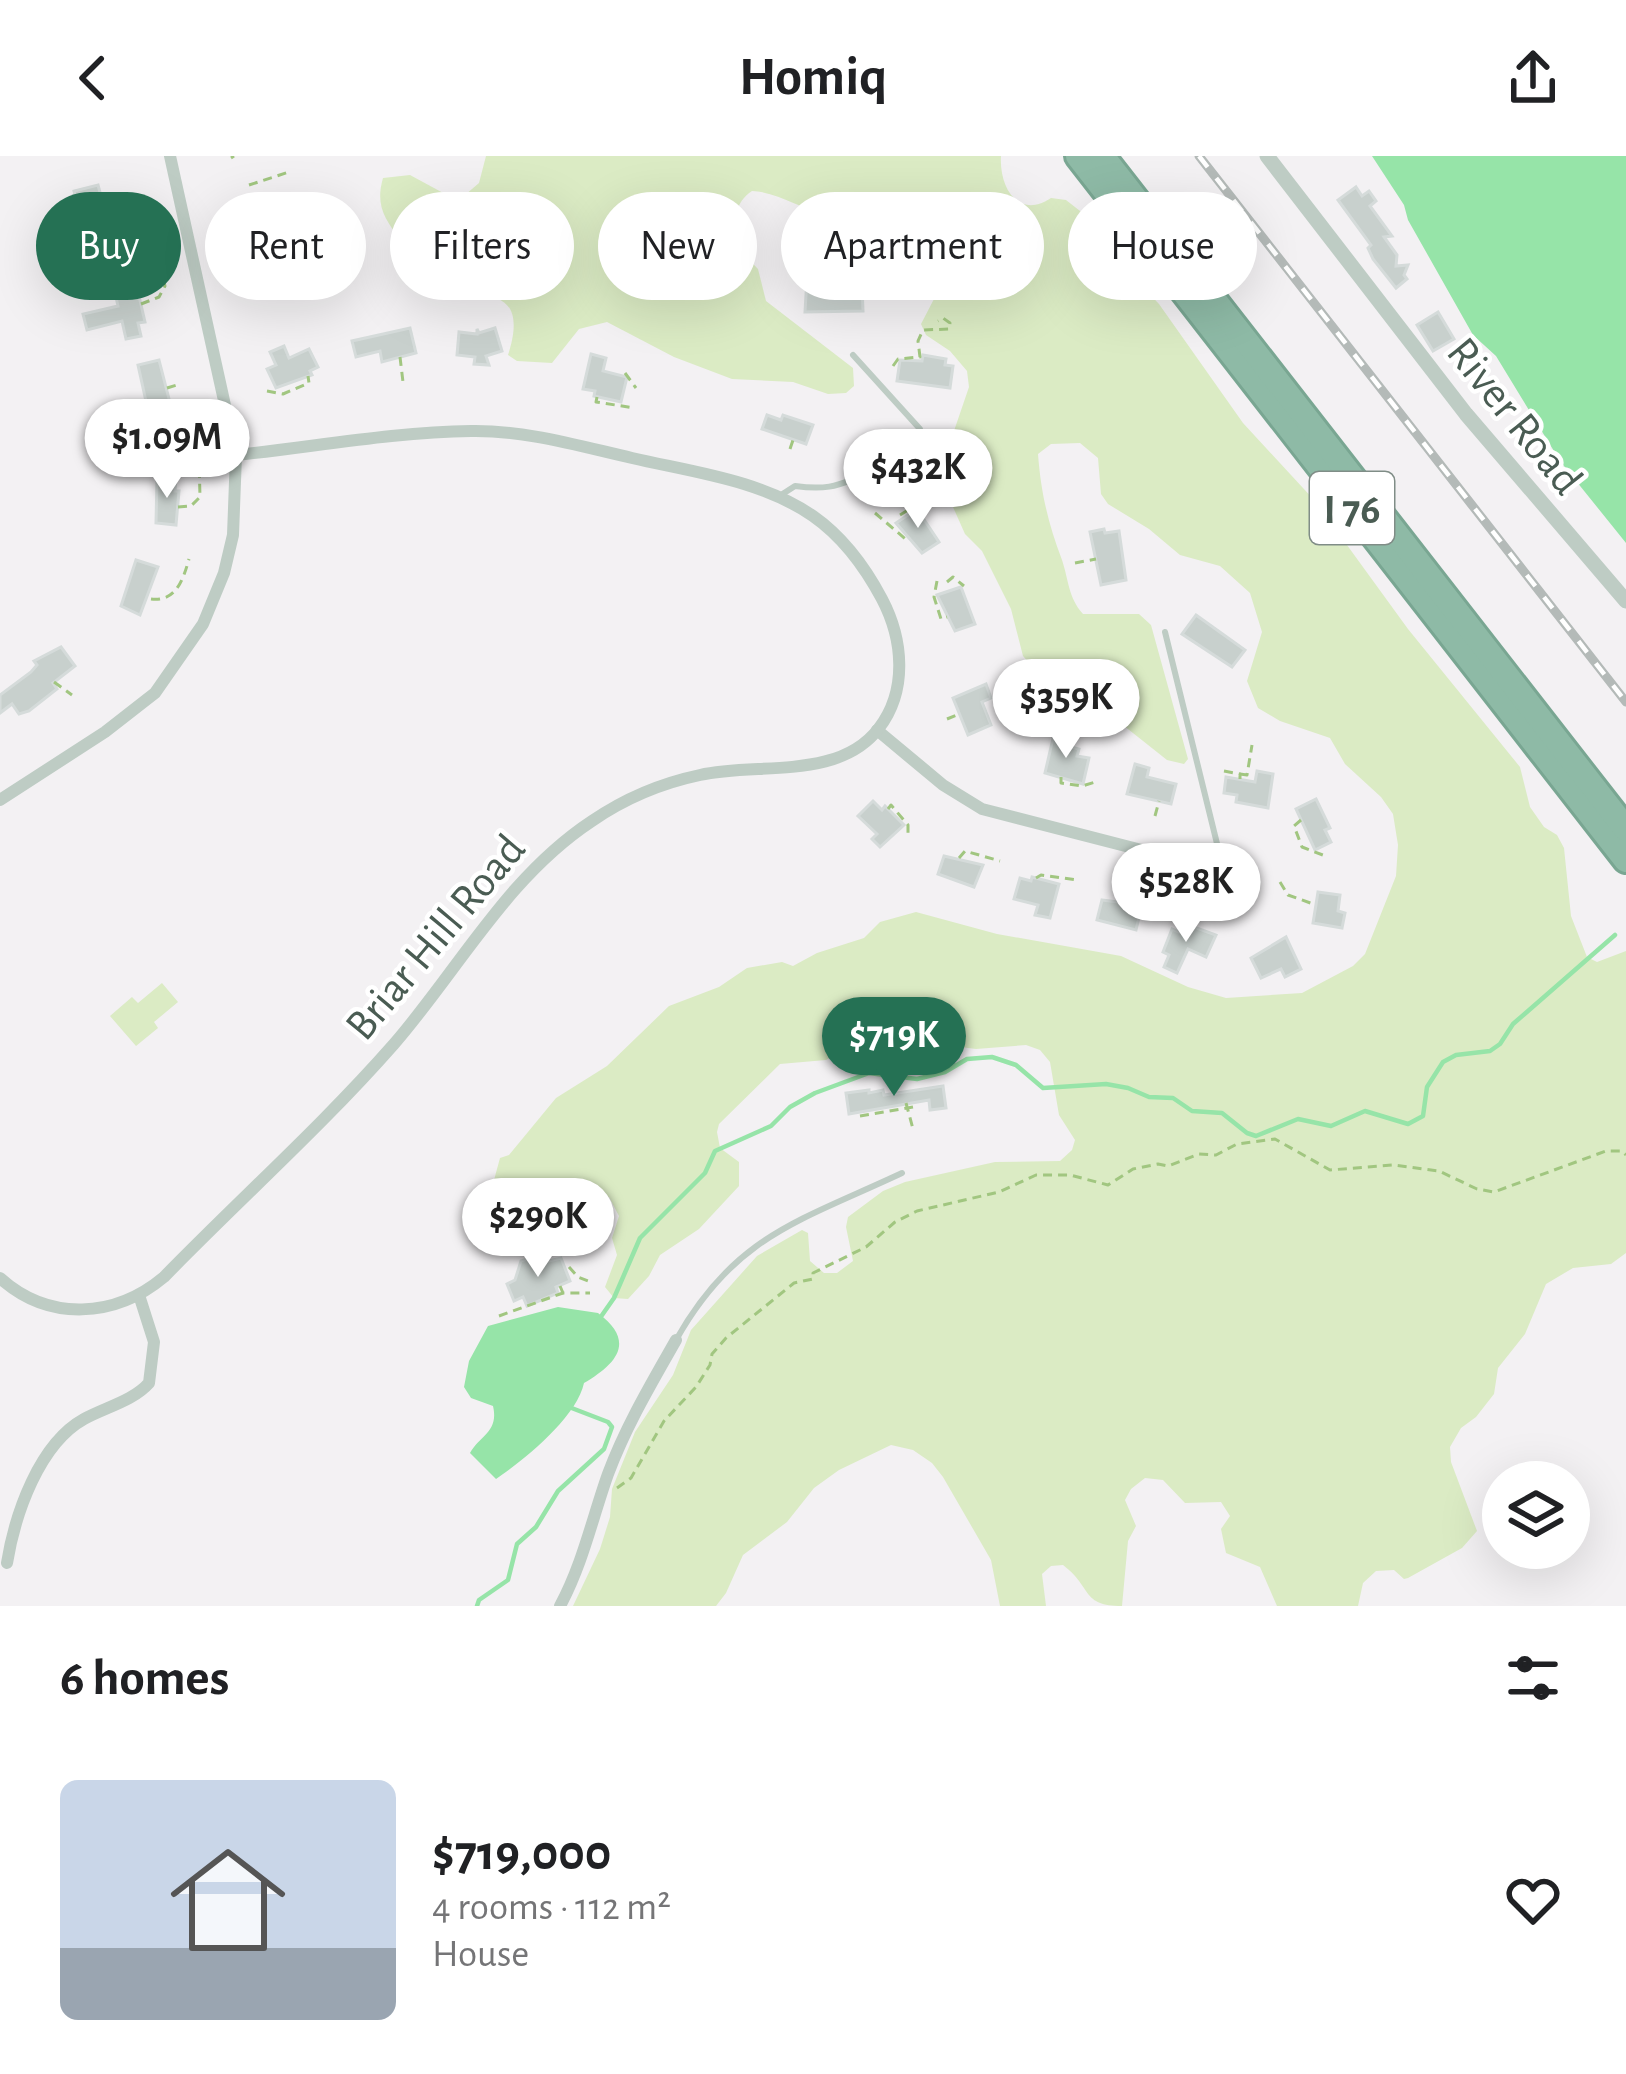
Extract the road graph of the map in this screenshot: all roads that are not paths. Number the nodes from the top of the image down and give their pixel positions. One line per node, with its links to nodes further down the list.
1 (170, 156): 6 (street)
2 (1078, 156): 13 (highway, I 76)
3 (1102, 156): 12 (highway, I 76)
4 (1267, 156): 8 (street, River Road)
5 (853, 355): 7 (lane)
6 (236, 455): 7 (street); 11 (street)
7 (779, 498): 10 (street)
8 (1626, 602)
9 (1165, 632): 14 (lane)
10 (878, 730): 14 (street); 18 (street, Briar Hill Road)
11 (0, 800)
12 (1626, 829)
13 (1626, 860)
14 (1223, 872): 15 (street)
15 (1250, 878)
16 (902, 1173): 19 (lane)
17 (0, 1278): 18 (street, Briar Hill Road)
18 (139, 1295): 20 (street)
19 (676, 1340): 21 (street)
20 (7, 1563)
21 (560, 1606)

